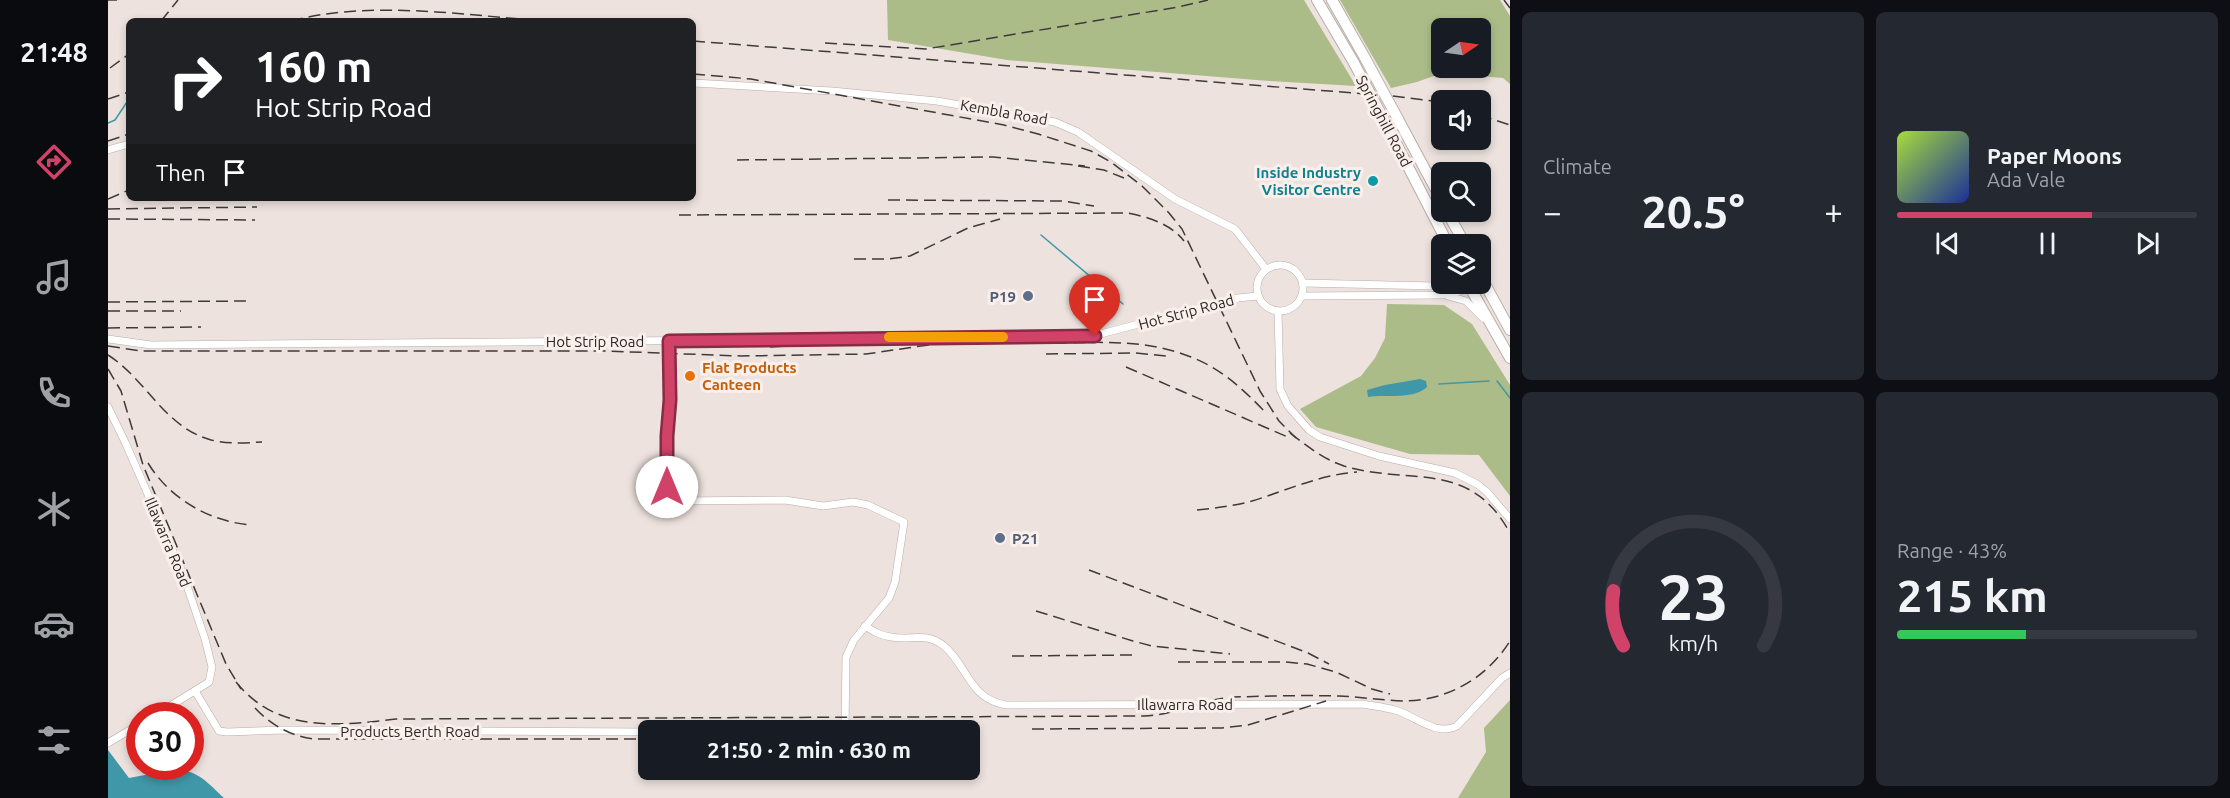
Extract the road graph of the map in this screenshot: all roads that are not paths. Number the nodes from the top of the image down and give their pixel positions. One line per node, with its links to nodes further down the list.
1 (1317, 0): 7 (main road, Springhill Road, bridge)
2 (1332, 0): 6 (main road, Springhill Road, bridge)
3 (696, 83): 8 (street, Kembla Road)
4 (126, 145): 5 (street)
5 (108, 150)
6 (1431, 180)
7 (1443, 234)
8 (1266, 269): 9 (street); 17 (street)
9 (1303, 283): 10 (street); 18 (street)
10 (1374, 284): 11 (street); 15 (street)
11 (1431, 286)
12 (1448, 294): 16 (street)
13 (1475, 294): 21 (main road)
14 (1491, 294): 20 (main road)
15 (1376, 295): 16 (street); 18 (street)
16 (1443, 295): 21 (street)
17 (1258, 296): 19 (street); 23 (street, Hot Strip Road)
18 (1302, 296): 19 (street)
19 (1278, 311): 26 (street)
20 (1510, 329): 21 (street)
21 (1496, 336): 24 (main road)
22 (108, 339): 23 (street, Hot Strip Road)
23 (669, 341): 27 (street)
24 (1510, 358)
25 (108, 407): 29 (street, Illawarra Road)
26 (1510, 519)
27 (865, 626): 28 (street, Illawarra Road); 31 (street)
28 (1510, 673)
29 (195, 691): 30 (street); 33 (street, Products Berth Road)
30 (177, 702)
31 (845, 720)
32 (126, 732): 34 (street)
33 (638, 732)
34 (111, 741)

